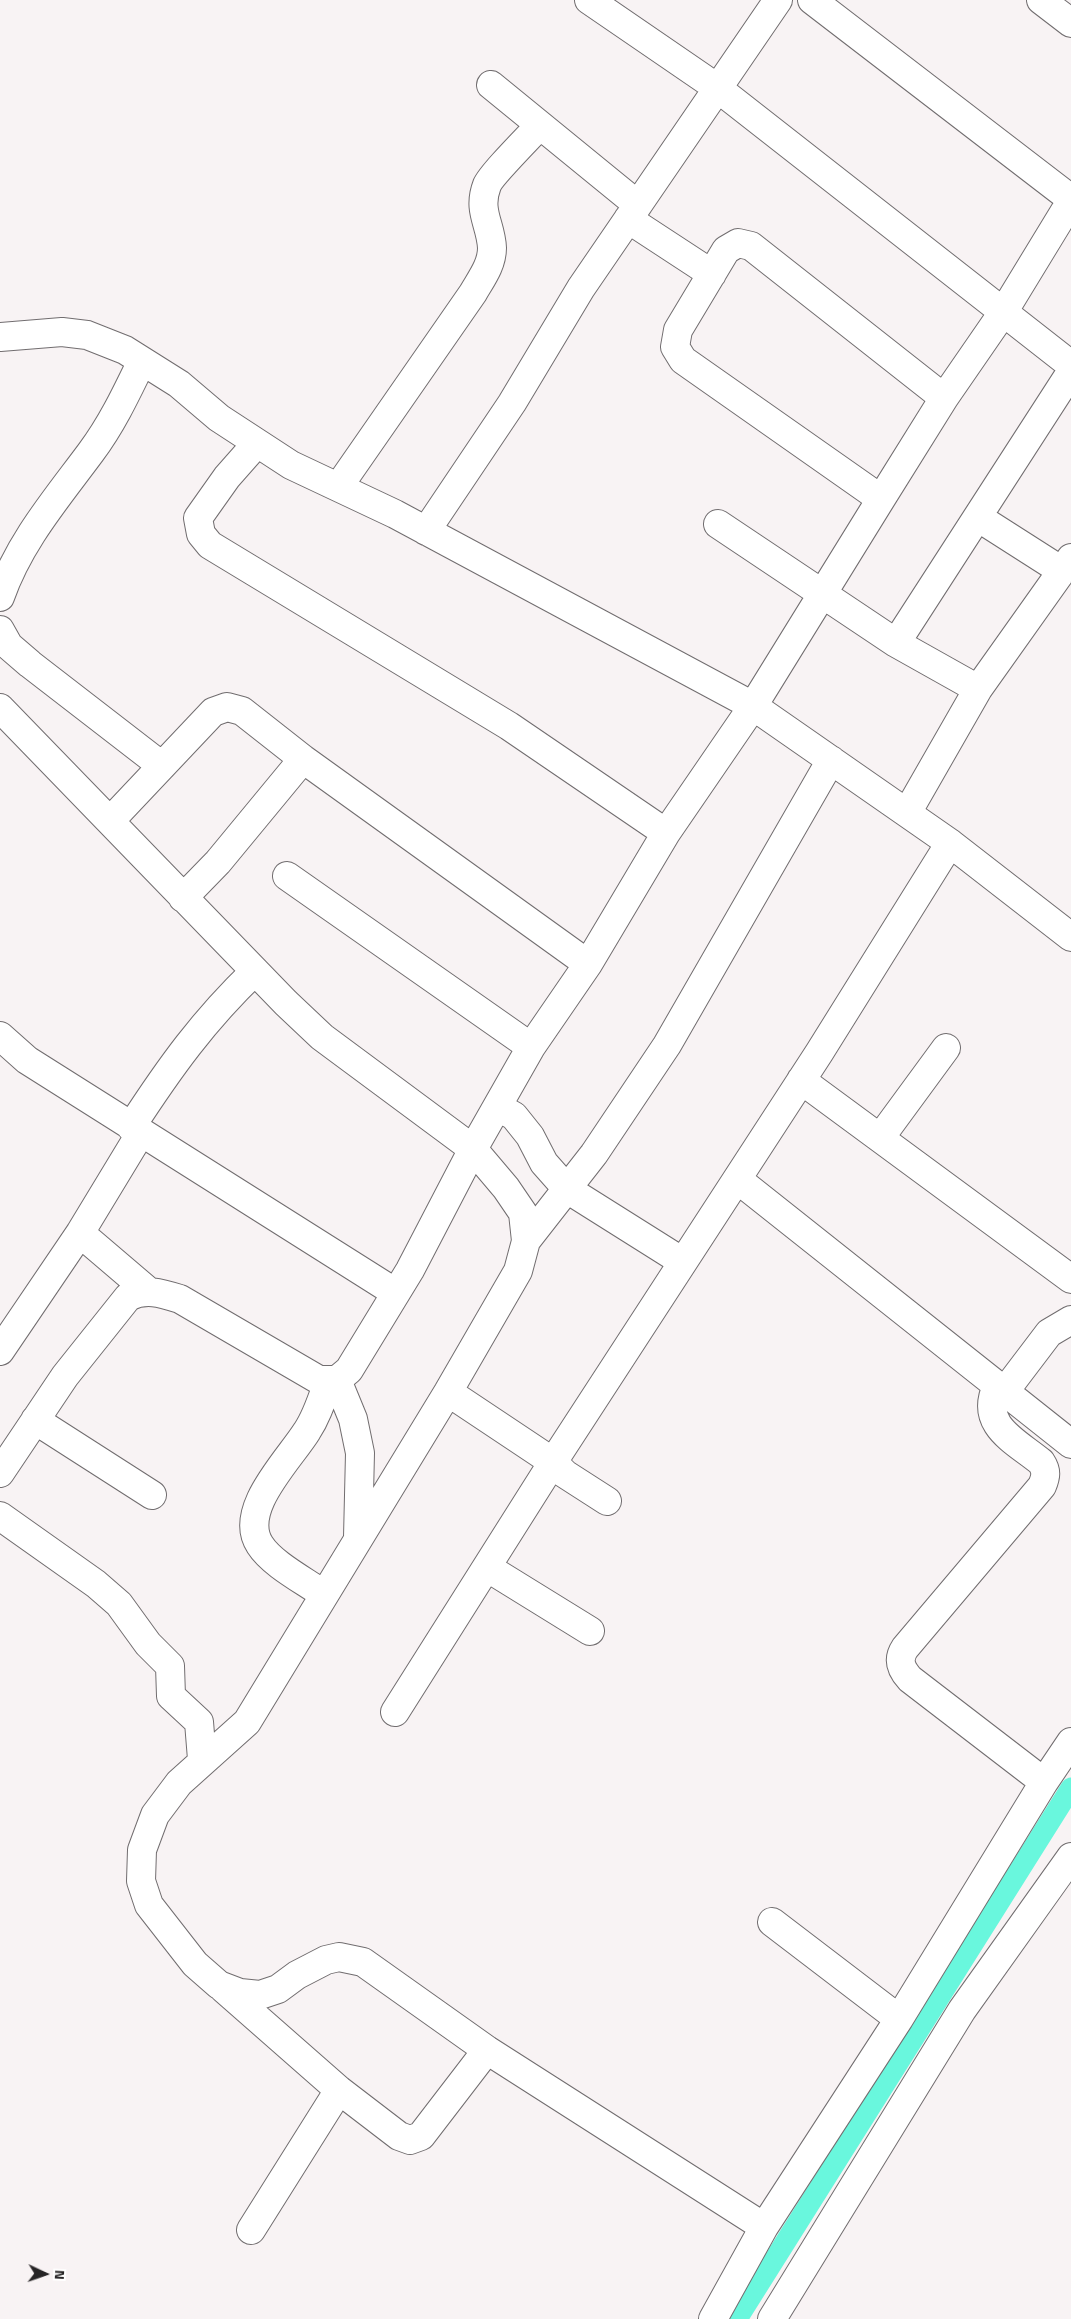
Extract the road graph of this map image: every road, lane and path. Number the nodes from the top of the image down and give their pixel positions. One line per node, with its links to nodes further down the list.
1 (590, 0): 7 (street)
2 (778, 0): 7 (street)
3 (812, 0): 9 (street)
4 (1041, 0): 5 (street)
5 (1071, 23)
6 (490, 85): 8 (street)
7 (716, 87): 10 (street); 12 (street)
8 (540, 125): 10 (street); 19 (street)
9 (1071, 200): 12 (street)
10 (633, 212): 11 (street); 23 (street)
11 (712, 274): 17 (street); 20 (street)
12 (1004, 311): 15 (street); 17 (street)
13 (0, 337): 14 (street)
14 (142, 361): 18 (street); 26 (street)
15 (1071, 364)
16 (1071, 372): 21 (street)
17 (944, 398): 20 (street)
18 (257, 443): 19 (street); 37 (street)
19 (339, 486): 23 (street)
20 (881, 499): 25 (street)
21 (979, 518): 24 (street); 28 (street)
22 (718, 524): 25 (street)
23 (426, 531): 30 (street)
24 (1066, 564): 29 (street)
25 (822, 593): 28 (street); 30 (street)
26 (0, 598)
27 (0, 630): 34 (street)
28 (896, 643): 29 (street)
29 (978, 689): 35 (street)
30 (753, 706): 33 (street); 37 (street)
31 (0, 708): 36 (street)
32 (303, 759): 34 (street); 40 (street); 42 (street)
33 (831, 760): 35 (street); 53 (street)
34 (162, 766): 36 (street)
35 (907, 813): 38 (street)
36 (110, 821): 40 (street)
37 (666, 833): 42 (street)
38 (950, 843): 41 (street); 47 (street)
39 (287, 876): 45 (street)
40 (183, 898): 43 (street)
41 (1071, 937)
42 (588, 964): 45 (street)
43 (254, 971): 49 (street); 51 (street)
44 (0, 1036): 49 (street)
45 (531, 1047): 48 (street)
46 (946, 1048): 50 (street)
47 (801, 1080): 50 (street); 52 (street)
48 (498, 1106): 51 (street); 53 (street)
49 (136, 1130): 54 (street); 59 (street)
50 (880, 1138): 57 (street)
51 (474, 1148): 55 (street); 59 (street)
52 (738, 1179): 56 (street); 63 (street)
53 (566, 1189): 55 (street); 56 (street)
54 (80, 1233): 58 (street); 61 (street)
55 (526, 1241): 64 (street)
56 (683, 1262): 67 (street)
57 (1071, 1279)
58 (148, 1291): 62 (street); 65 (street)
59 (396, 1293): 62 (street)
60 (1071, 1320): 63 (street)
61 (0, 1351)
62 (332, 1381): 72 (street); 74 (street)
63 (1001, 1389): 66 (street); 79 (street)
64 (448, 1392): 67 (street); 72 (street)
65 (35, 1420): 68 (street); 69 (street)
66 (1071, 1444)
67 (553, 1462): 70 (street); 73 (street)
68 (0, 1473)
69 (152, 1495)
70 (607, 1501)
71 (0, 1516): 78 (street)
72 (358, 1538): 74 (street)
73 (488, 1568): 75 (street); 76 (street)
74 (323, 1594): 78 (street)
75 (590, 1631)
76 (395, 1712)
77 (1071, 1742): 79 (street)
78 (202, 1759): 82 (street)
79 (1044, 1782): 83 (street)
80 (1068, 1868): 89 (street)
81 (772, 1922): 83 (street)
82 (219, 1985): 84 (street); 85 (street)
83 (899, 2019): 86 (street)
84 (487, 2050): 85 (street); 86 (street)
85 (339, 2090): 87 (street)
86 (764, 2227): 88 (street)
87 (251, 2230)
88 (713, 2319)
89 (772, 2319)

